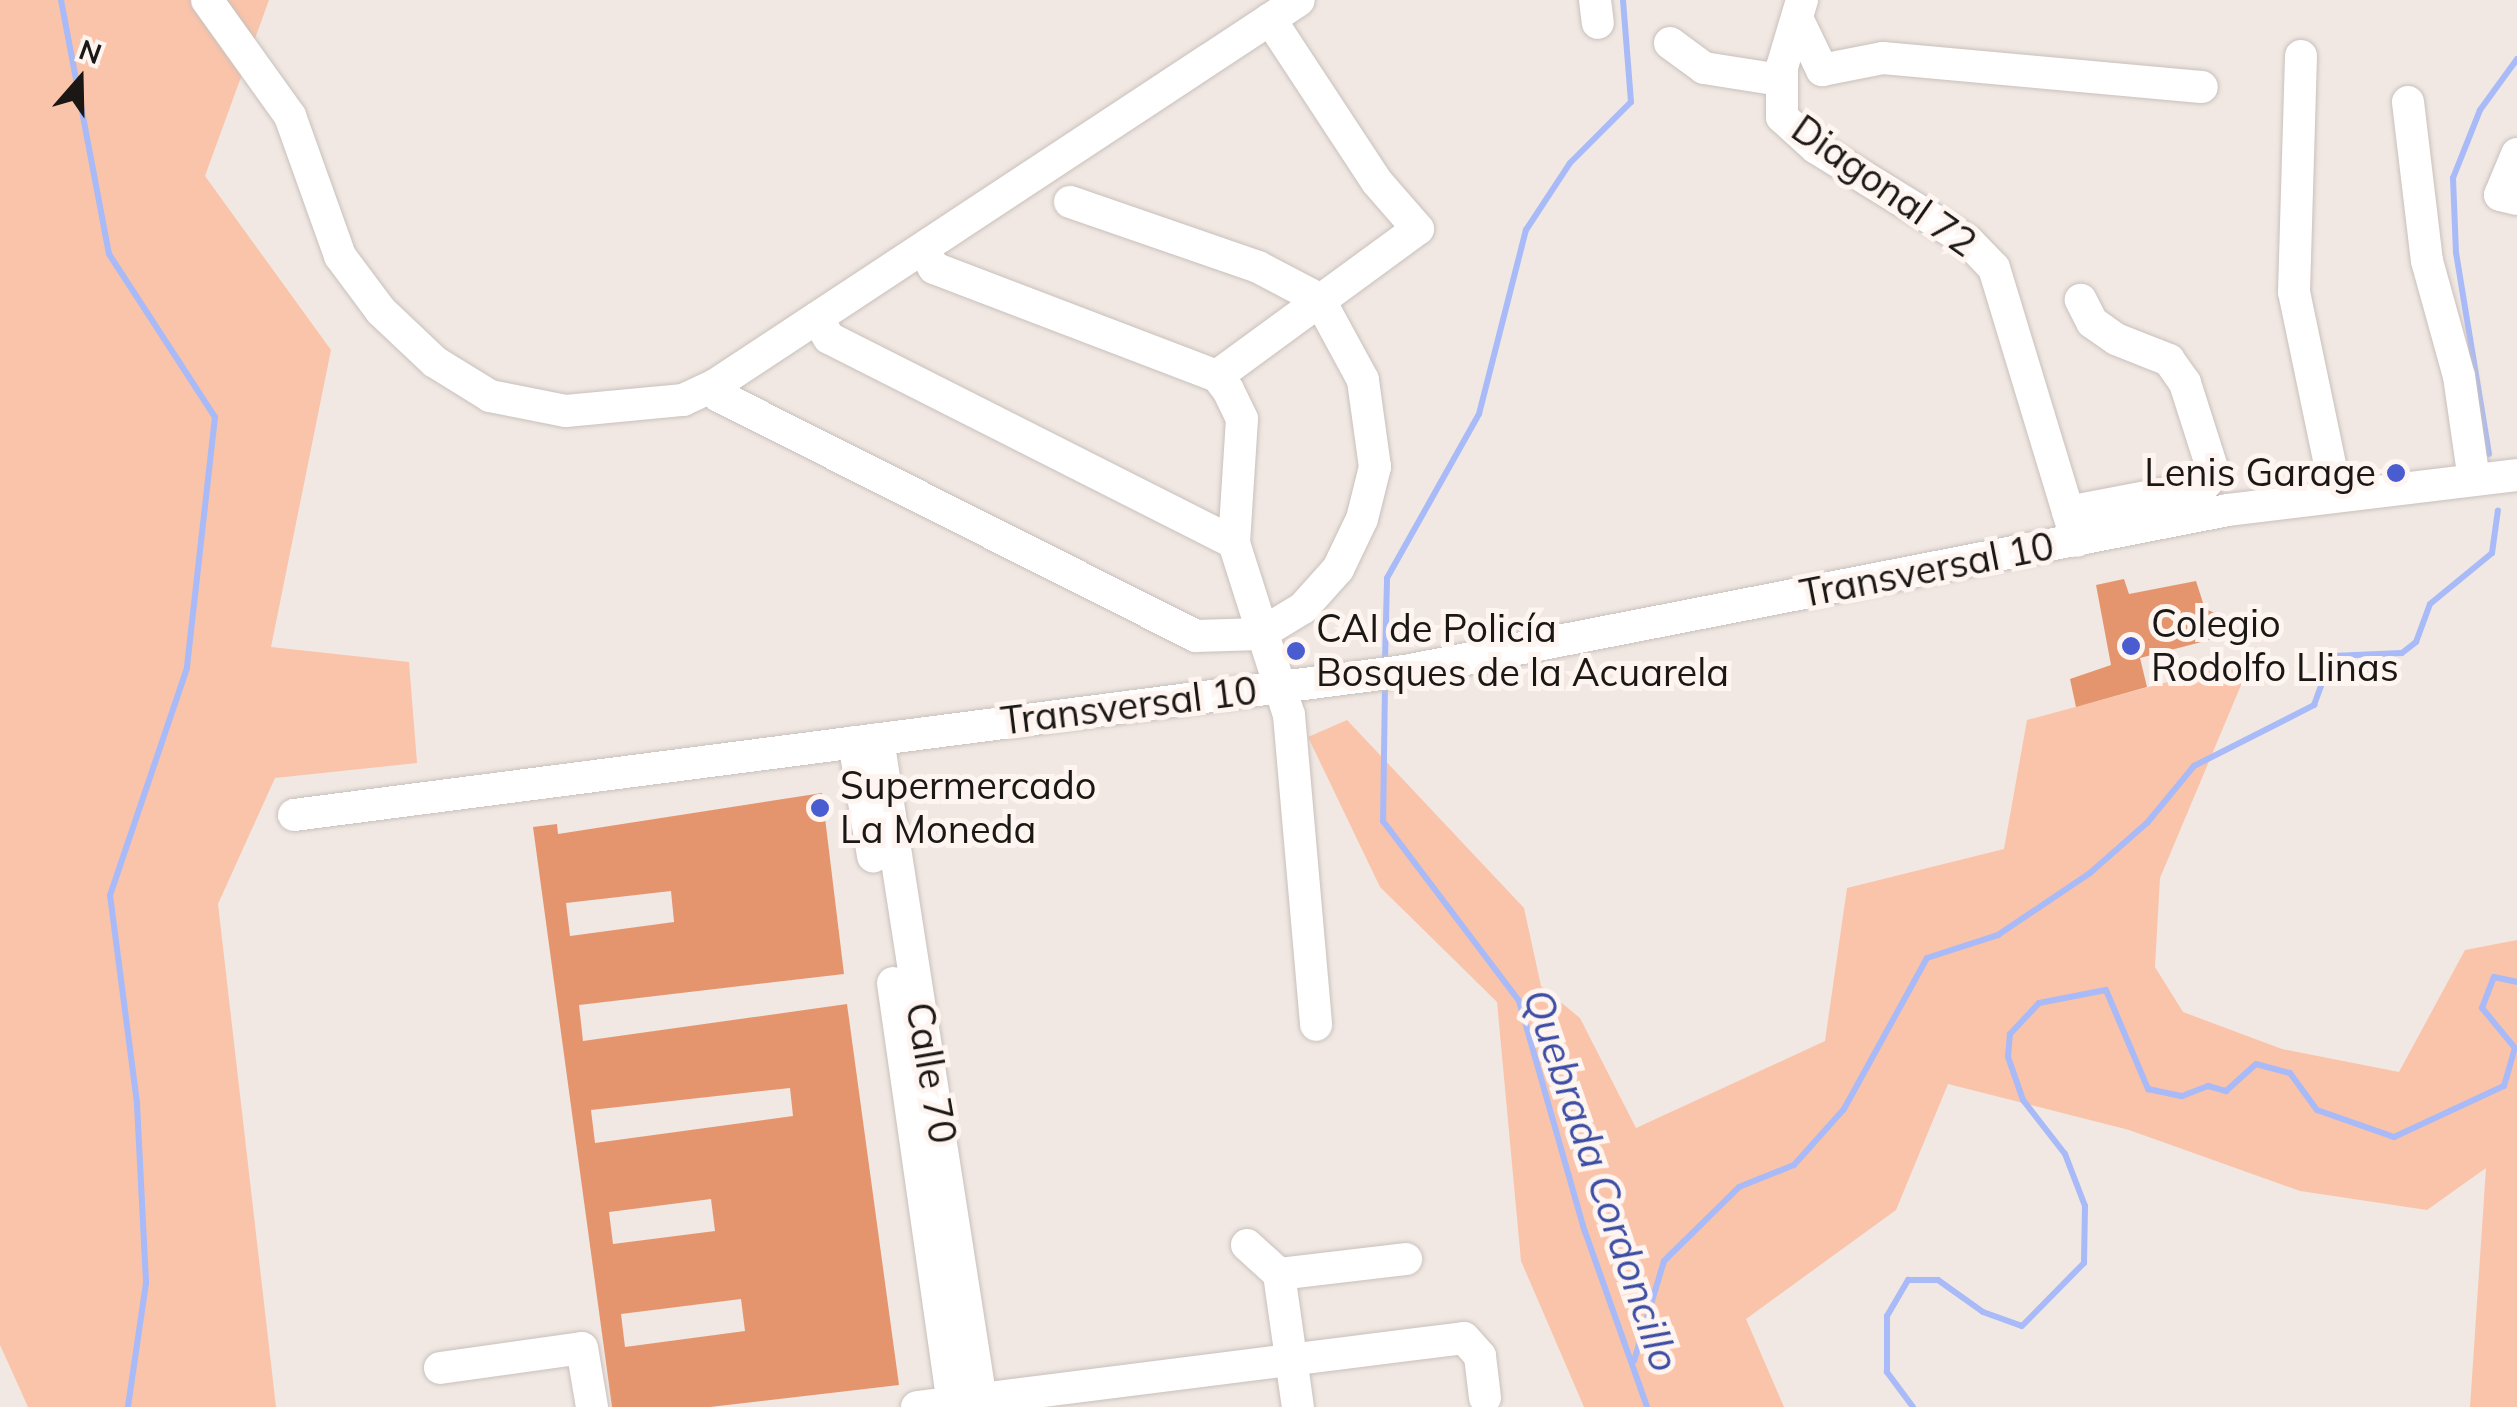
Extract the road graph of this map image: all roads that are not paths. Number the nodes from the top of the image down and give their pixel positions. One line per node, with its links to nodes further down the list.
1 (206, 0): 18 (street)
2 (1299, 0): 4 (street)
3 (1799, 9): 7 (street, Diagonal 72); 8 (street)
4 (1270, 19): 13 (street); 14 (street)
5 (1670, 42): 7 (street)
6 (2301, 56): 21 (street)
7 (1780, 80): 22 (street, Diagonal 72)
8 (2202, 87)
9 (2408, 102): 20 (street)
10 (2517, 154): 11 (street)
11 (2508, 197)
12 (1070, 202): 14 (street)
13 (923, 249): 16 (street); 17 (street)
14 (1320, 300): 17 (street); 24 (street)
15 (2081, 300): 22 (street)
16 (816, 318): 18 (street); 23 (street)
17 (1217, 376): 23 (street)
18 (715, 385): 24 (street)
19 (2517, 474): 20 (street)
20 (2474, 480): 21 (street)
21 (2336, 493): 22 (street)
22 (2072, 526): 25 (street, Transversal 10)
23 (1234, 544): 24 (street)
24 (1260, 634): 25 (street)
25 (1274, 687): 26 (street, Transversal 10); 28 (street)
26 (866, 740): 27 (street, Transversal 10); 35 (street, Calle 70)
27 (294, 815)
28 (1316, 1025)
29 (1247, 1245): 31 (street)
30 (1406, 1259): 31 (street)
31 (1280, 1274): 32 (street)
32 (1291, 1358): 34 (street); 35 (street); 38 (street)
33 (440, 1368): 36 (street)
34 (1485, 1398)
35 (967, 1404): 37 (street)
36 (592, 1407)
37 (917, 1407)
38 (1298, 1407)

